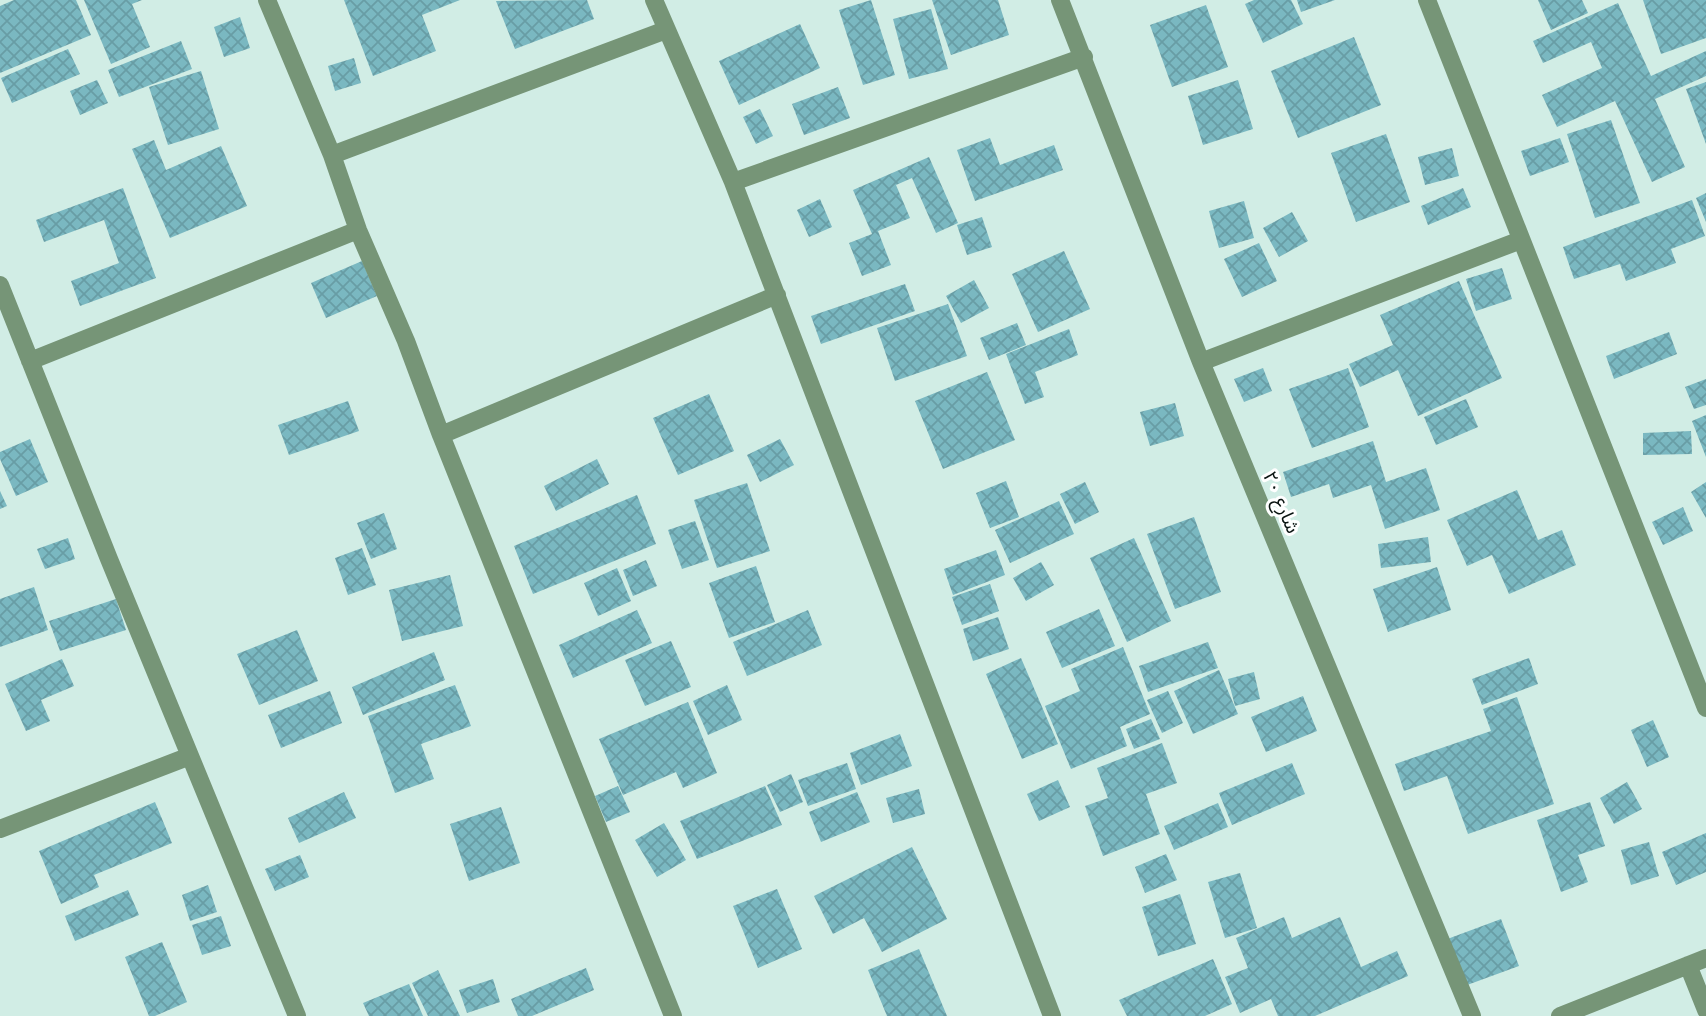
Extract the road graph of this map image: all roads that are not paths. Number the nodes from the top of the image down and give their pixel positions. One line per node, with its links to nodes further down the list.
1 (267, 0): 7 (street)
2 (654, 0): 5 (street)
3 (1060, 0): 6 (street, شارع ٢٠)
4 (1427, 0): 10 (street)
5 (666, 30): 7 (street); 8 (street)
6 (1084, 57): 8 (street); 14 (street, شارع ٢٠)
7 (332, 155): 9 (street)
8 (733, 182): 12 (street)
9 (358, 230): 13 (street); 15 (street)
10 (1521, 240): 14 (street); 16 (street)
11 (0, 285): 13 (street)
12 (777, 295): 15 (street); 24 (street)
13 (30, 361): 17 (street)
14 (1201, 362): 25 (street, شارع ٢٠)
15 (441, 435): 23 (street)
16 (1706, 708)
17 (190, 756): 18 (street); 22 (street)
18 (0, 828)
19 (1706, 958): 20 (street)
20 (1688, 965): 21 (street); 26 (street)
21 (1706, 1010)
22 (297, 1016)
23 (673, 1016)
24 (1052, 1016)
25 (1472, 1016)
26 (1560, 1016)

